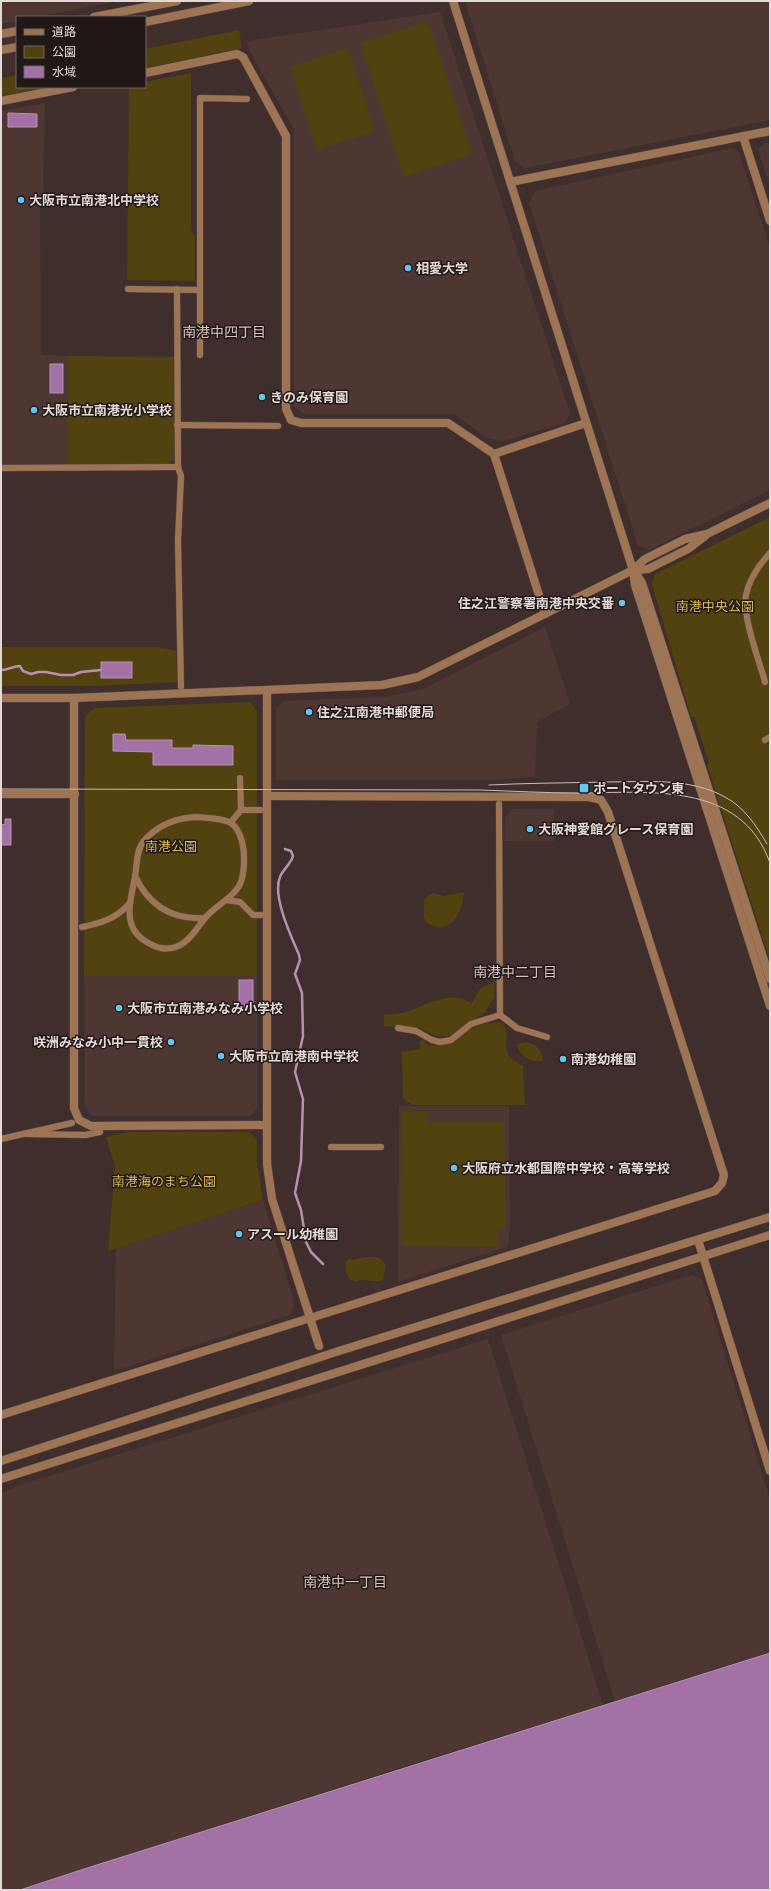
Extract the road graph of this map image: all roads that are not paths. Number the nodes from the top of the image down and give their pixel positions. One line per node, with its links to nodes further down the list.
1 (177, 1): 4 (street)
2 (249, 1): 5 (street)
3 (453, 1): 16 (street)
4 (99, 16)
5 (146, 22)
6 (16, 31): 7 (street)
7 (1, 34)
8 (16, 47): 9 (street)
9 (1, 50)
10 (146, 73): 25 (street)
11 (68, 88): 13 (street)
12 (247, 99): 20 (street)
13 (1, 101)
14 (770, 130): 15 (street)
15 (743, 136): 16 (street); 17 (street)
16 (510, 182): 22 (street)
17 (770, 220)
18 (128, 289): 19 (street)
19 (177, 289): 20 (street); 23 (street)
20 (199, 290): 21 (street)
21 (200, 355)
22 (586, 423): 25 (street); 30 (street)
23 (177, 425): 24 (street); 26 (street)
24 (278, 426)
25 (494, 454): 31 (street)
26 (178, 467): 27 (street); 33 (street)
27 (1, 468)
28 (770, 503): 30 (street)
29 (770, 553): 32 (street)
30 (633, 570): 31 (street); 53 (street); 54 (street)
31 (545, 614): 34 (street)
32 (765, 682)
33 (181, 687)
34 (267, 690): 36 (street); 40 (street)
35 (1, 698): 36 (street)
36 (74, 698): 39 (street)
37 (240, 778): 42 (street)
38 (1, 794): 39 (street)
39 (75, 794): 59 (street)
40 (267, 796): 59 (street); 69 (street)
41 (499, 804): 55 (street)
42 (241, 810): 43 (street); 44 (street)
43 (261, 810)
44 (231, 822): 45 (street); 46 (street)
45 (135, 876): 49 (street); 51 (street)
46 (238, 888): 47 (street); 48 (street)
47 (226, 900): 48 (street); 51 (street)
48 (240, 902): 50 (street)
49 (130, 903): 51 (street); 52 (street)
50 (261, 915)
51 (205, 918)
52 (82, 927)
53 (770, 979)
54 (770, 1006)
55 (500, 1015): 56 (street); 57 (street)
56 (398, 1028)
57 (547, 1037)
58 (72, 1122): 61 (street)
59 (266, 1125): 69 (street)
60 (100, 1132): 61 (street)
61 (28, 1134): 62 (street)
62 (1, 1139)
63 (331, 1147): 64 (street)
64 (381, 1147)
65 (770, 1217): 67 (street)
66 (770, 1235): 68 (street)
67 (698, 1240): 68 (street); 72 (street)
68 (703, 1257): 73 (street); 74 (street)
69 (310, 1317): 70 (street); 71 (street)
70 (319, 1346)
71 (1, 1415)
72 (1, 1461)
73 (770, 1472)
74 (1, 1479)

